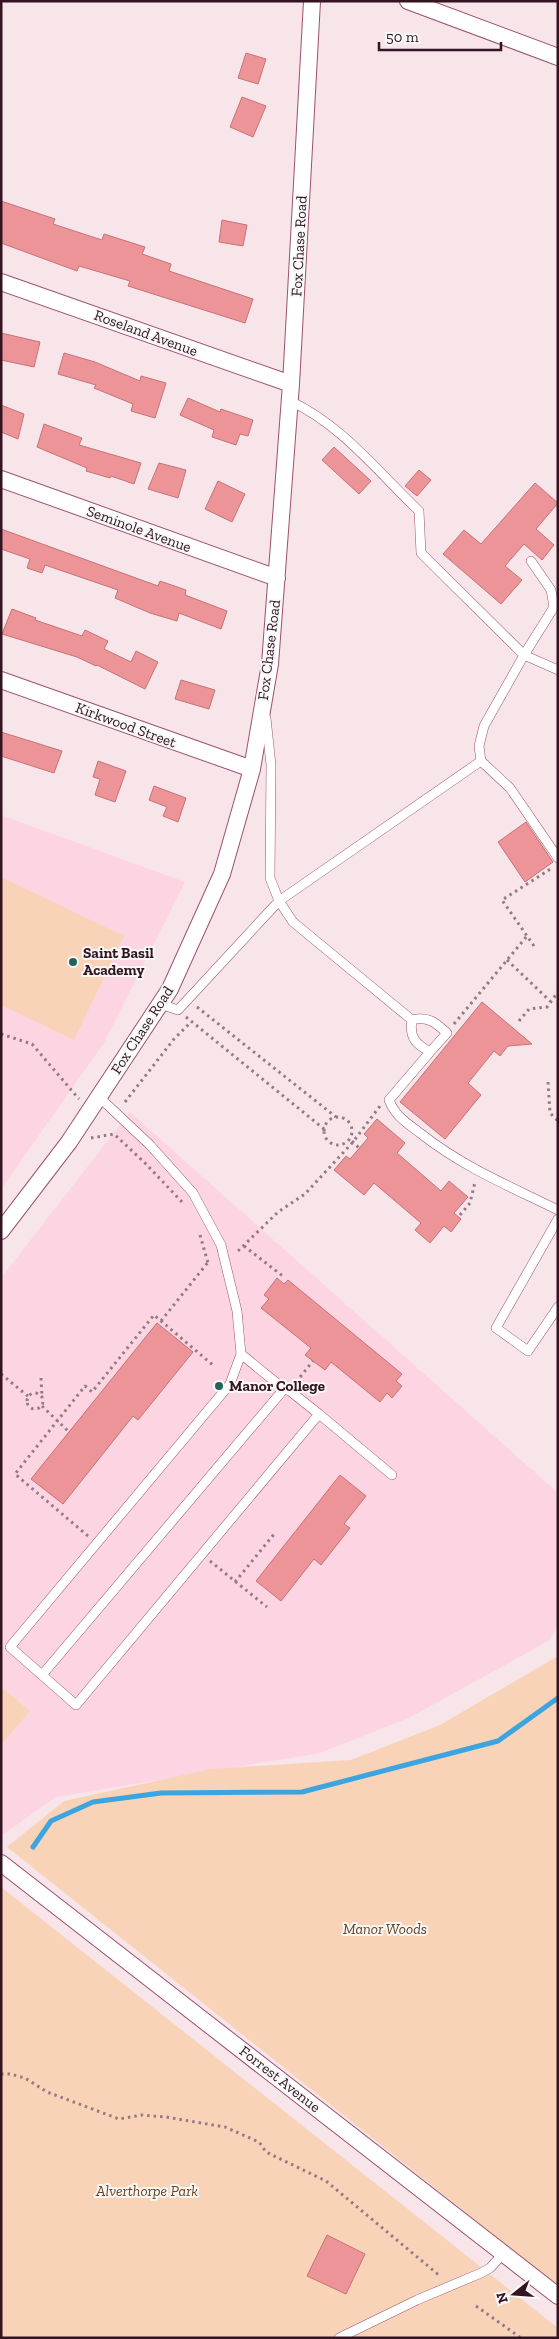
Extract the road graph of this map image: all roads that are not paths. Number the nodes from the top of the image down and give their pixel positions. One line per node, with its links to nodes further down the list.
1 (312, 1): 5 (street, Fox Chase Road)
2 (408, 1): 3 (street)
3 (558, 57)
4 (1, 282): 5 (street, Roseland Avenue)
5 (291, 384): 6 (street, Fox Chase Road)
6 (290, 401): 9 (street, Fox Chase Road); 10 (lane)
7 (1, 479): 9 (street, Seminole Avenue)
8 (531, 562): 10 (lane)
9 (277, 578): 13 (street, Fox Chase Road)
10 (524, 655): 11 (lane); 14 (lane)
11 (558, 670)
12 (1, 680): 15 (street, Kirkwood Street)
13 (264, 700): 15 (street, Fox Chase Road); 17 (lane)
14 (481, 761): 16 (lane); 17 (lane)
15 (252, 769): 18 (street, Fox Chase Road)
16 (558, 858)
17 (279, 901): 18 (lane); 19 (lane)
18 (160, 1004): 21 (street, Fox Chase Road)
19 (412, 1020): 20 (lane); 20 (lane)
20 (430, 1052): 22 (lane)
21 (99, 1097): 24 (street, Fox Chase Road); 26 (lane)
22 (558, 1210)
23 (558, 1219): 25 (lane)
24 (2, 1228)
25 (558, 1307)
26 (241, 1354): 27 (lane); 30 (lane)
27 (287, 1390): 28 (lane); 30 (lane)
28 (319, 1414): 29 (lane); 30 (lane)
29 (392, 1476)
30 (42, 1675)
31 (1, 1863): 32 (street, Forrest Avenue)
32 (504, 2253): 33 (street, Forrest Avenue); 34 (lane)
33 (558, 2296)
34 (338, 2338)

